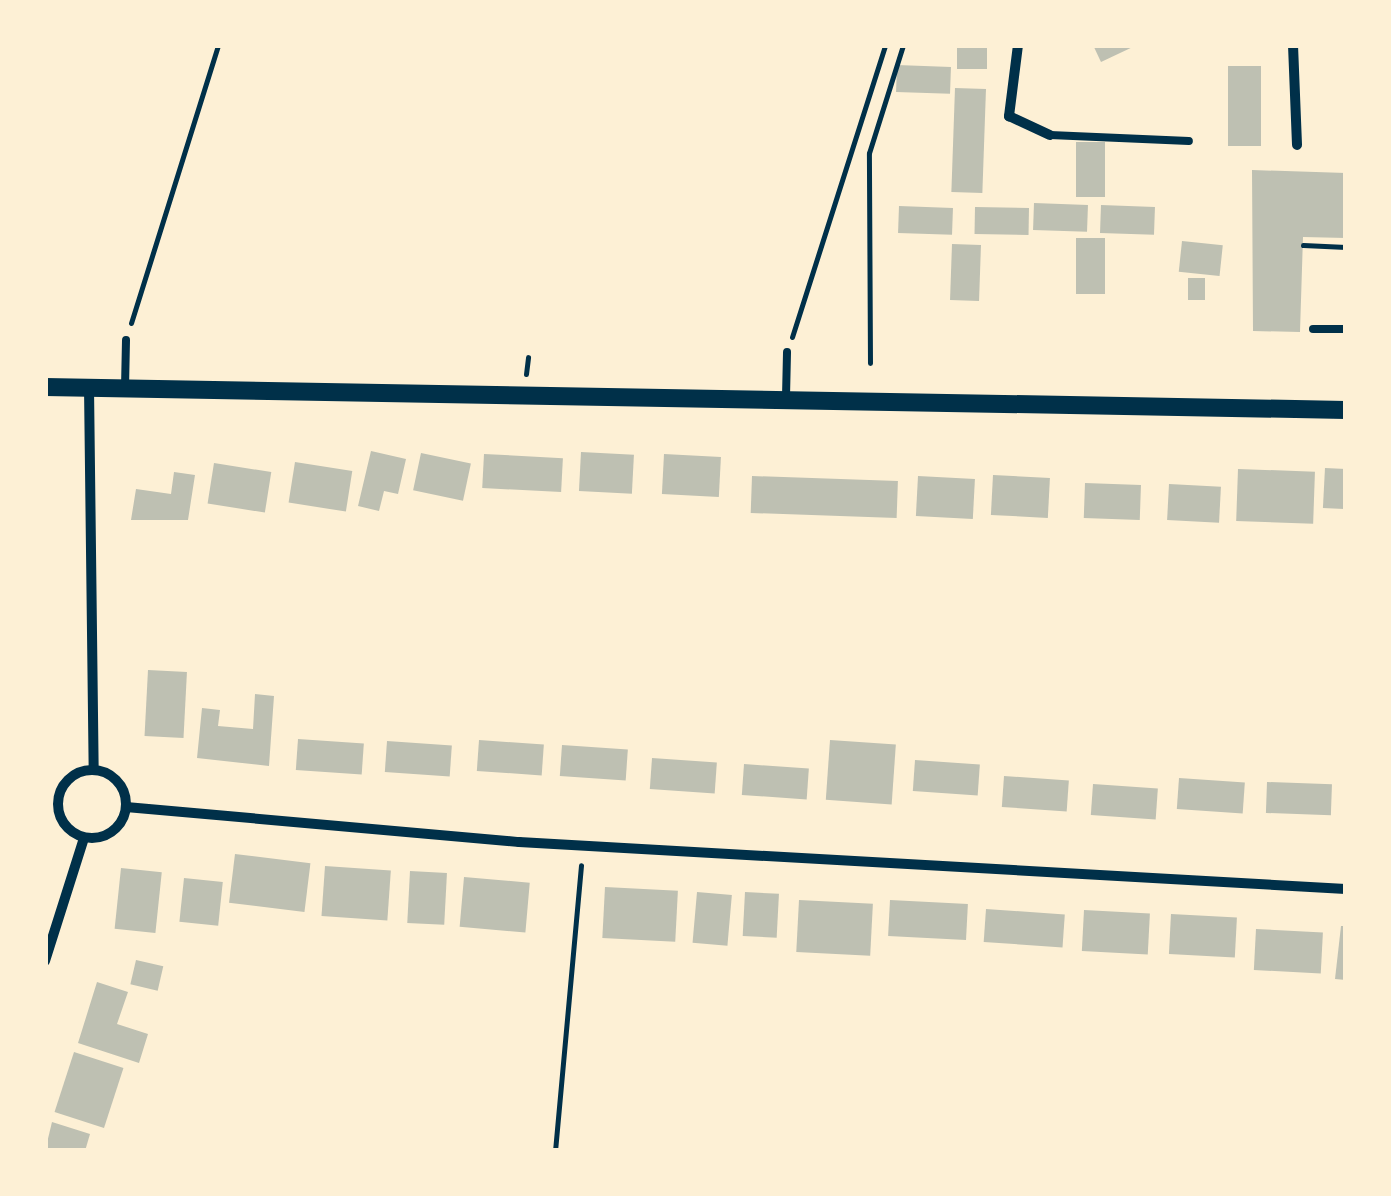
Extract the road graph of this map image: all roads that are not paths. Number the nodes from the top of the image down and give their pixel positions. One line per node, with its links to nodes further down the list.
1 (1018, 45): 3 (street)
2 (1294, 45): 5 (street)
3 (1050, 135): 4 (lane)
4 (1189, 141)
5 (1298, 144)
6 (1313, 329): 7 (lane)
7 (1346, 329)
8 (126, 340): 12 (lane)
9 (787, 352): 13 (lane)
10 (45, 387): 11 (street)
11 (89, 387): 12 (street); 15 (street)
12 (124, 388): 13 (street)
13 (786, 401): 14 (street)
14 (1346, 410)
15 (94, 770): 16 (street); 17 (street)
16 (51, 803): 18 (street)
17 (126, 806): 18 (street); 19 (street)
18 (84, 838): 20 (street)
19 (1346, 890)
20 (45, 961)

